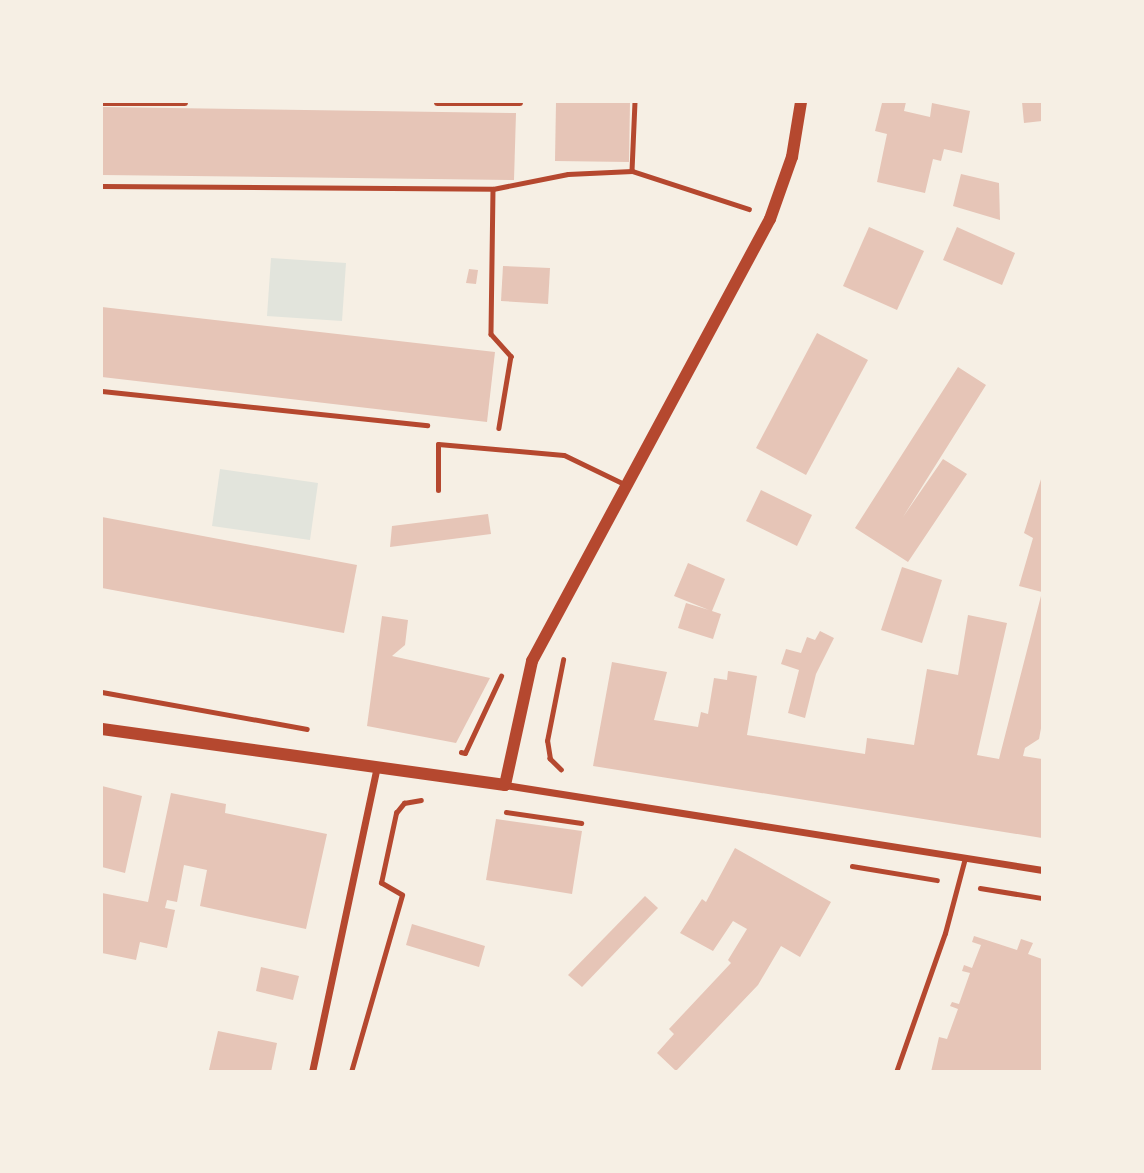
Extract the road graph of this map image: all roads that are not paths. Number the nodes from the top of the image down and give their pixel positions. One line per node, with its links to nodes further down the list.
1 (102, 102): 2 (street)
2 (184, 102)
3 (437, 102): 4 (street)
4 (519, 102)
5 (801, 102): 6 (street)
6 (626, 485): 7 (lane); 10 (street)
7 (438, 490)
8 (102, 729): 9 (street)
9 (377, 767): 10 (street); 13 (street)
10 (505, 785): 11 (street)
11 (965, 858): 12 (street); 14 (lane)
12 (1042, 870)
13 (312, 1072)
14 (895, 1072)

